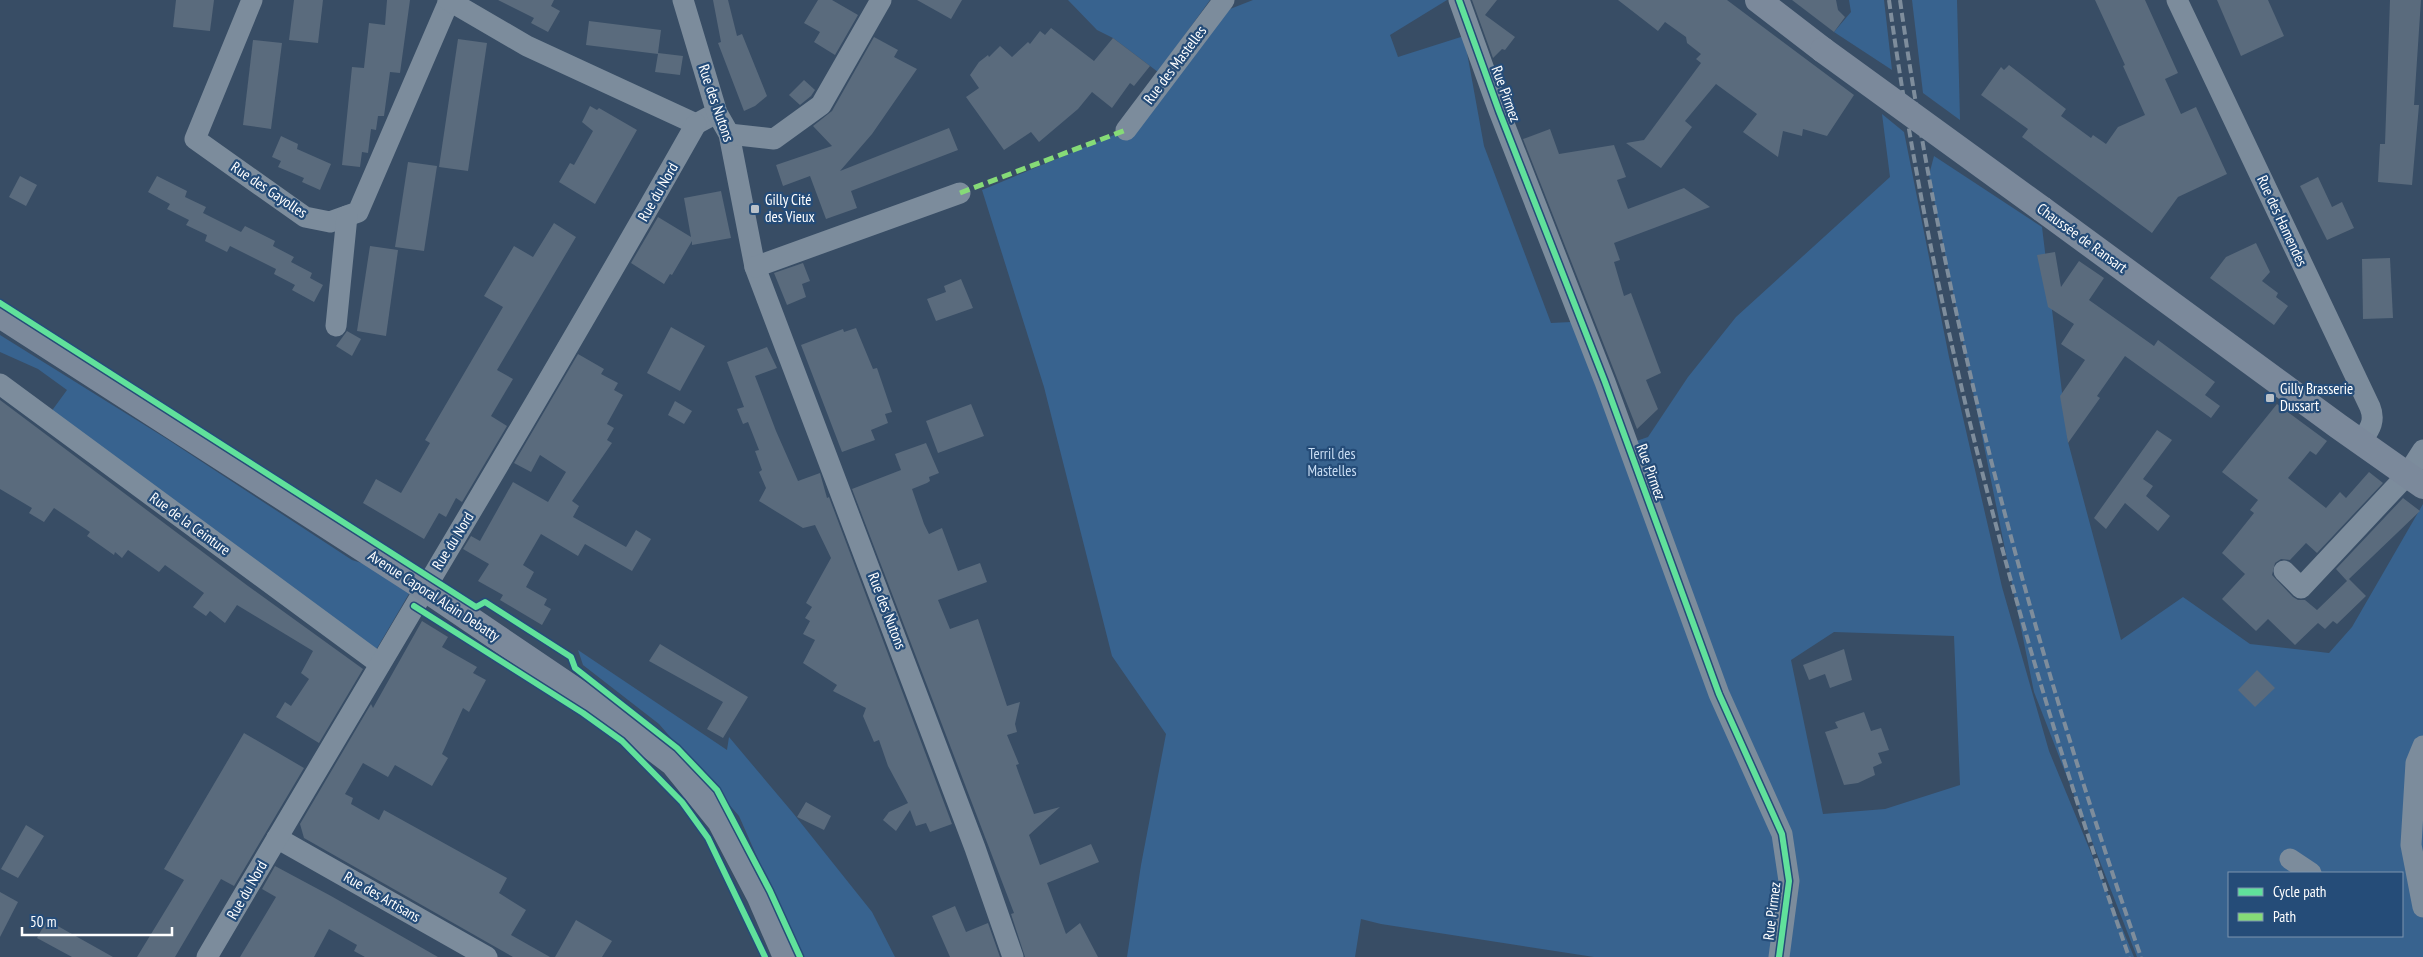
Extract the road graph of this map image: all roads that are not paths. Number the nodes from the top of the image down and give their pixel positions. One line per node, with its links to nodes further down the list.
1 (252, 0): 14 (street, Rue des Gayolles)
2 (448, 0): 10 (street); 14 (street)
3 (683, 0): 9 (street, Rue des Nutons)
4 (881, 0): 12 (street)
5 (1224, 0): 11 (street, Rue des Mastelles)
6 (1459, 0): 34 (street, Rue Pirmez)
7 (1758, 0): 19 (main road, Chaussée de Ransart, bridge)
8 (2177, 0): 19 (street, Rue des Hamendes)
9 (717, 113): 10 (street); 12 (street, Rue des Nutons)
10 (696, 124): 23 (street, Rue du Nord)
11 (1126, 130)
12 (729, 134): 15 (street, Rue des Nutons)
13 (960, 193): 15 (street)
14 (347, 216): 17 (street)
15 (755, 267): 33 (street, Rue des Nutons)
16 (0, 315): 23 (main road, Avenue Caporal Alain Debatty)
17 (336, 326)
18 (0, 384): 24 (street, Rue de la Ceinture)
19 (2361, 442): 21 (main road, Chaussée de Ransart)
20 (2423, 450): 21 (street)
21 (2415, 481): 22 (street)
22 (2284, 571)
23 (424, 588): 24 (street, Rue du Nord); 32 (main road, Avenue Caporal Alain Debatty)
24 (380, 664): 26 (street, Rue du Nord)
25 (2423, 746): 29 (street)
26 (277, 838): 30 (street, Rue du Nord); 31 (street, Rue des Artisans)
27 (2290, 859): 28 (street)
28 (2310, 872)
29 (2415, 901)
30 (207, 957)
31 (487, 957)
32 (786, 957)
33 (1013, 957)
34 (1779, 957)

